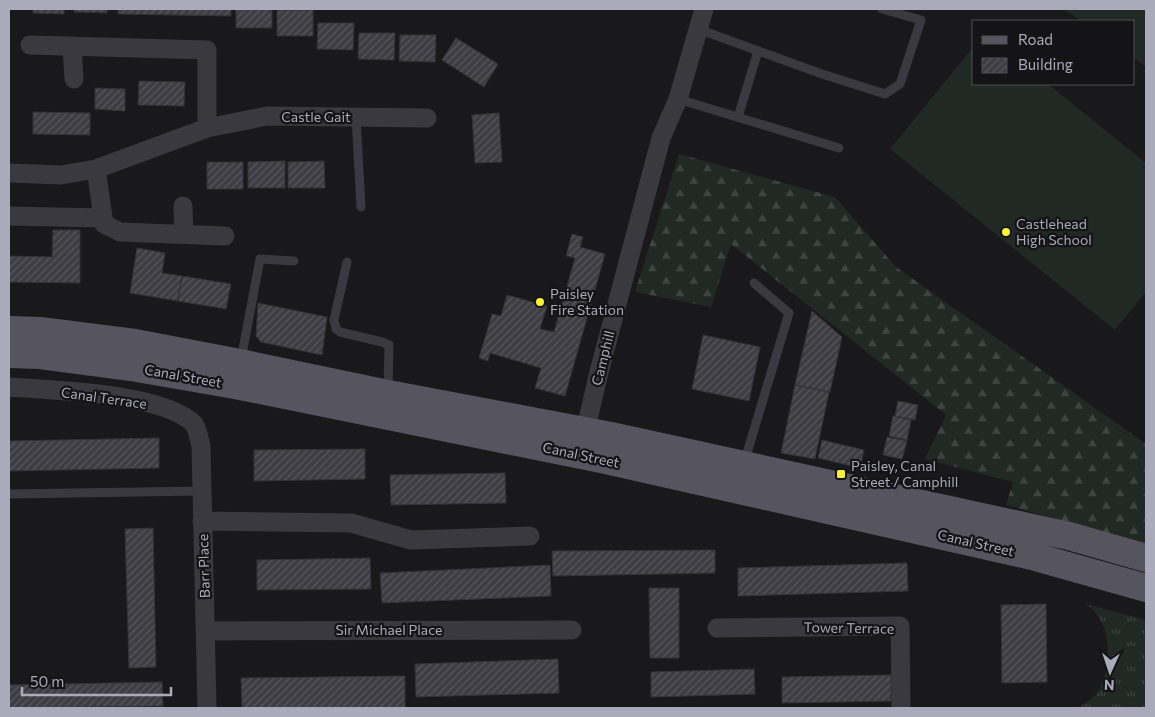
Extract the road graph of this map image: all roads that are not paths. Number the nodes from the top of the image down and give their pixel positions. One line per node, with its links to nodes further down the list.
1 (704, 9): 3 (street, Camphill)
2 (882, 9): 6 (lane)
3 (698, 29): 6 (lane); 8 (street, Camphill)
4 (30, 45): 5 (street)
5 (72, 47): 7 (street); 12 (street)
6 (758, 51): 11 (lane)
7 (74, 79)
8 (678, 99): 11 (lane); 31 (street, Camphill)
9 (356, 117): 10 (street, Castle Gait); 12 (street, Castle Gait); 17 (lane)
10 (427, 118)
11 (738, 118): 13 (lane)
12 (207, 128): 14 (street, Castle Gait)
13 (839, 148)
14 (96, 168): 15 (street, Castle Gait); 19 (street)
15 (9, 173)
16 (183, 206): 20 (street)
17 (361, 207)
18 (9, 216): 19 (street)
19 (103, 218): 20 (street)
20 (184, 234): 21 (street)
21 (225, 236)
22 (294, 261): 27 (lane)
23 (347, 262): 29 (lane)
24 (754, 283): 32 (lane)
25 (9, 330): 27 (main road, Canal Street)
26 (9, 354): 31 (main road, Canal Street)
27 (240, 363): 29 (main road, Canal Street)
28 (9, 387): 30 (street, Canal Terrace)
29 (388, 394): 31 (main road, Canal Street)
30 (194, 425): 33 (street, Barr Place)
31 (582, 443): 32 (main road, Canal Street); 38 (main road, Canal Street)
32 (744, 465): 37 (main road, Canal Street)
33 (201, 491): 34 (lane); 35 (street, Barr Place)
34 (9, 494)
35 (202, 521): 36 (street); 41 (street, Barr Place)
36 (530, 536)
37 (1146, 558)
38 (1146, 588)
39 (717, 628): 43 (street, Tower Terrace)
40 (572, 630): 41 (street, Sir Michael Place)
41 (206, 631): 42 (street, Barr Place)
42 (207, 708)
43 (901, 708)

